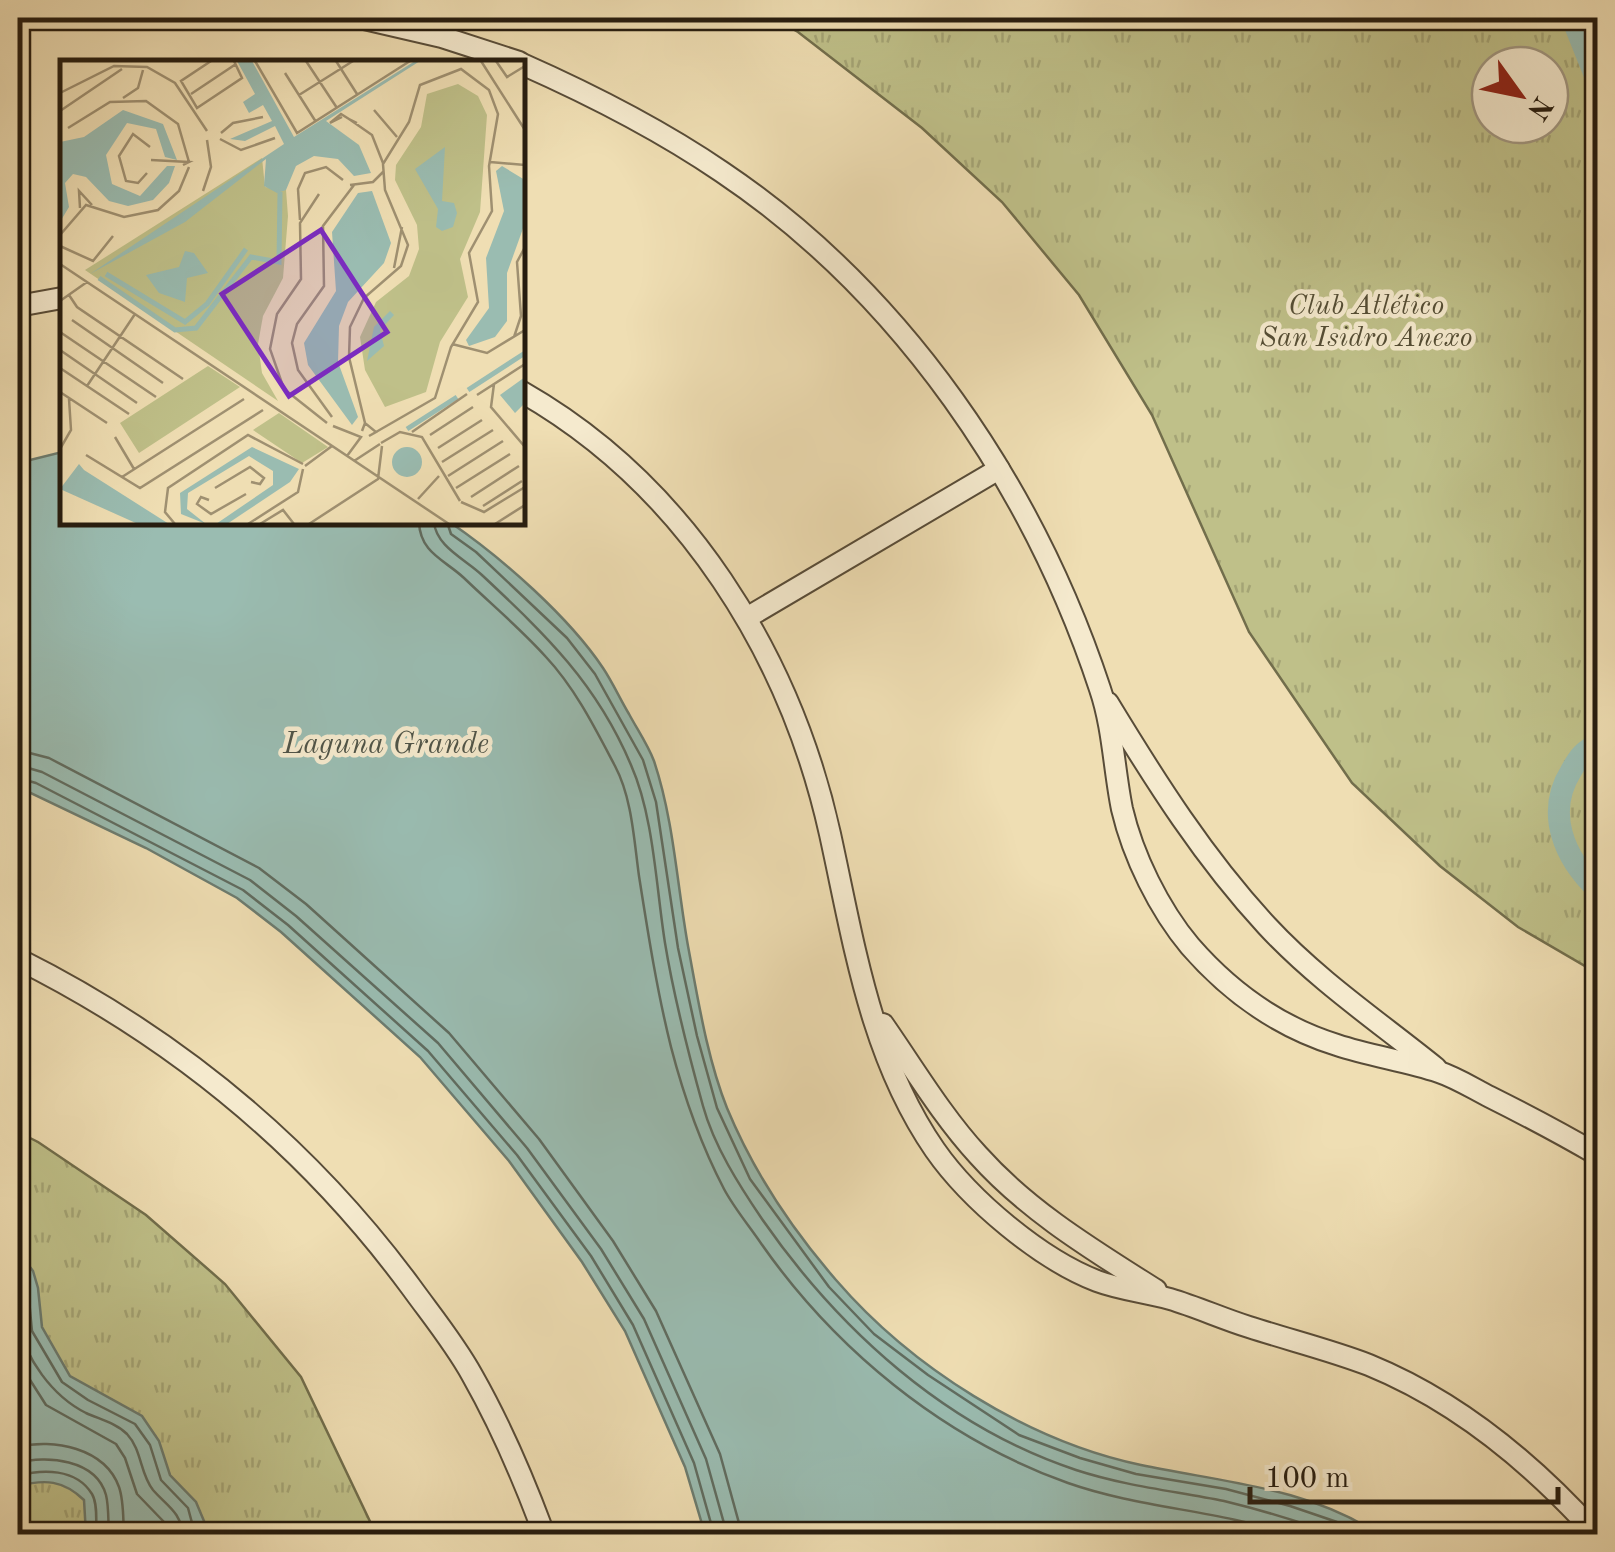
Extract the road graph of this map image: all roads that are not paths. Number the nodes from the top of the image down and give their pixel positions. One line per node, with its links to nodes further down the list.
1 (360, 18): 2 (street)
2 (512, 60)
3 (525, 65): 7 (street)
4 (60, 298): 5 (street)
5 (18, 306)
6 (525, 394): 8 (street)
7 (1000, 469): 8 (street); 9 (street)
8 (748, 618): 13 (street)
9 (1102, 693): 10 (street); 11 (street)
10 (1162, 792): 11 (street); 14 (street)
11 (1123, 813): 15 (street)
12 (18, 958): 19 (street)
13 (871, 1006): 18 (street); 18 (street)
14 (1360, 1007): 15 (street); 16 (street)
15 (1336, 1045): 16 (street)
16 (1442, 1073): 17 (street)
17 (1598, 1155)
18 (1170, 1299): 20 (street)
19 (544, 1534)
20 (1596, 1534)

